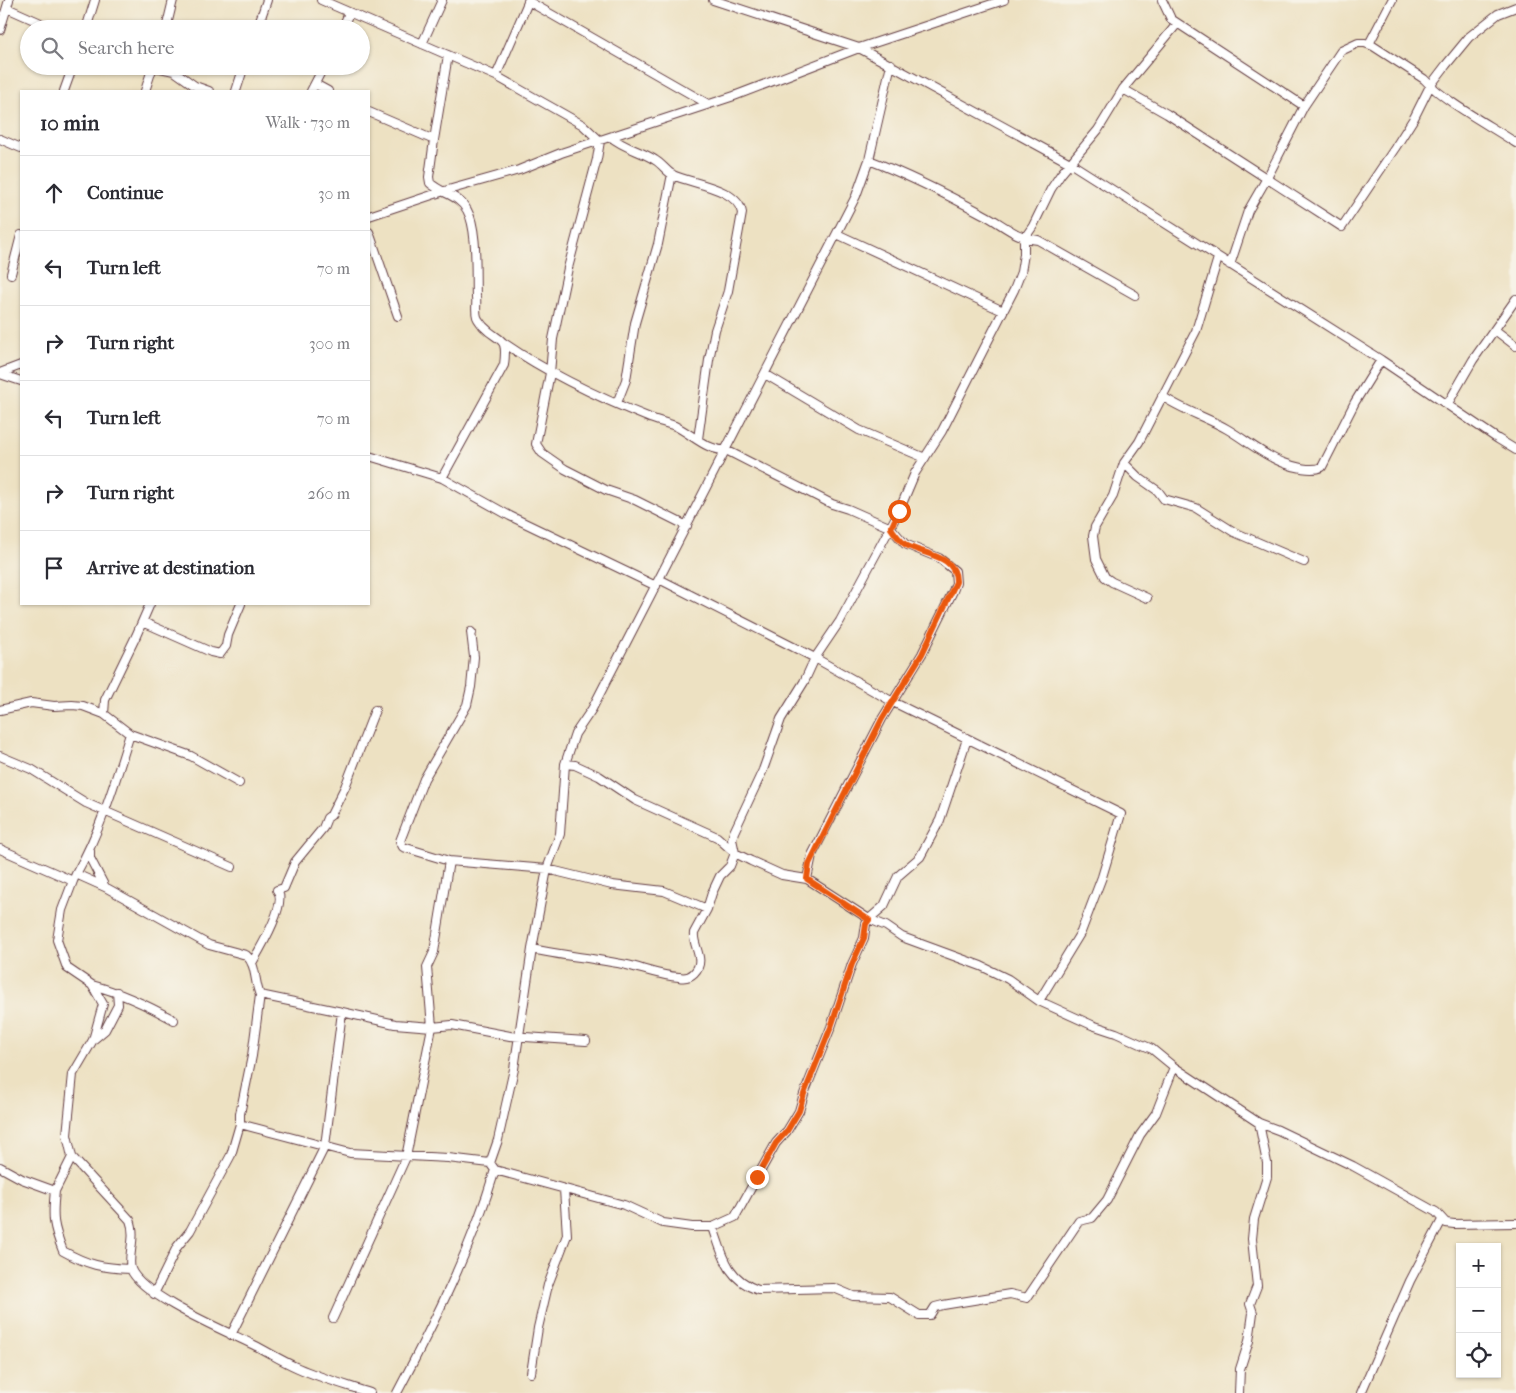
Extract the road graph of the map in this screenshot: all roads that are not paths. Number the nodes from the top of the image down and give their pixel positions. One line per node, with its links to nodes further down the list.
1 (10, 0): 14 (street)
2 (94, 0): 17 (street)
3 (173, 0): 18 (street)
4 (267, 0): 19 (street)
5 (321, 0): 15 (street)
6 (442, 0): 25 (street)
7 (713, 0): 12 (street)
8 (1004, 0): 27 (street)
9 (1162, 0): 23 (street)
10 (1392, 0): 26 (street)
11 (529, 1): 35 (street); 43 (street)
12 (731, 3): 27 (street)
13 (1516, 7): 36 (street)
14 (7, 8): 16 (street); 24 (street)
15 (349, 14): 20 (street); 21 (street)
16 (34, 20)
17 (88, 20)
18 (168, 20)
19 (260, 20)
20 (346, 20)
21 (364, 20)
22 (370, 23): 25 (street)
23 (1177, 24): 38 (street); 44 (street)
24 (0, 30)
25 (422, 44): 28 (street)
26 (1369, 44): 36 (street); 44 (street)
27 (859, 48): 29 (street); 43 (street)
28 (448, 55): 35 (street); 48 (street)
29 (891, 64): 52 (street); 53 (street)
30 (70, 75): 39 (street)
31 (149, 75): 40 (street)
32 (180, 75): 41 (street)
33 (241, 75): 42 (street)
34 (320, 75): 37 (street)
35 (496, 76): 49 (street)
36 (1430, 86): 50 (street); 55 (street)
37 (313, 88)
38 (1124, 89): 53 (street); 55 (street)
39 (64, 90)
40 (145, 90)
41 (206, 90)
42 (236, 90)
43 (708, 104): 46 (street)
44 (1304, 106): 55 (street)
45 (370, 112): 48 (street)
46 (611, 137): 49 (street); 54 (street)
47 (0, 139): 51 (street)
48 (434, 140): 56 (street)
49 (600, 141): 56 (street); 75 (street)
50 (1516, 142)
51 (20, 148)
52 (869, 160): 58 (street); 61 (street)
53 (1070, 163): 61 (street); 62 (street)
54 (672, 174): 79 (street); 81 (street)
55 (1267, 178): 63 (street)
56 (441, 192): 57 (street); 70 (street)
57 (370, 216)
58 (837, 234): 67 (street); 76 (street)
59 (370, 235): 68 (street)
60 (20, 239): 64 (street)
61 (1024, 239): 65 (street); 67 (street)
62 (1218, 258): 63 (street); 78 (street)
63 (1230, 265): 72 (street)
64 (11, 274)
65 (1135, 295)
66 (1516, 299): 69 (street)
67 (1003, 311): 85 (street)
68 (398, 316)
69 (1495, 330): 71 (street); 80 (street)
70 (504, 343): 75 (street); 87 (street)
71 (1516, 346)
72 (1381, 360): 78 (street); 80 (street)
73 (20, 364): 74 (street)
74 (0, 373): 77 (street)
75 (550, 373): 79 (street); 88 (street)
76 (765, 374): 82 (street); 85 (street)
77 (20, 381)
78 (1162, 396): 86 (street)
79 (617, 403): 81 (street)
80 (1447, 405): 83 (street)
81 (698, 439): 82 (street)
82 (726, 450): 88 (street); 89 (street)
83 (1516, 450)
84 (370, 456): 87 (street)
85 (925, 458): 89 (street)
86 (1124, 463): 90 (street); 92 (street)
87 (442, 478): 91 (street)
88 (687, 526): 91 (street)
89 (891, 528): 97 (street); 98 (street)
90 (1304, 562)
91 (657, 582): 97 (street); 105 (street)
92 (1147, 598)
93 (150, 605): 95 (street)
94 (240, 605): 95 (street)
95 (143, 622): 101 (street)
96 (472, 633): 111 (street)
97 (815, 658): 98 (street); 110 (street)
98 (893, 702): 103 (street); 115 (street)
99 (0, 710): 101 (street)
100 (375, 710): 120 (street)
101 (104, 714): 102 (street)
102 (130, 734): 106 (street); 107 (street)
103 (967, 739): 118 (street); 124 (street)
104 (0, 756): 107 (street)
105 (565, 764): 110 (street); 113 (street)
106 (239, 783)
107 (106, 811): 109 (street); 112 (street)
108 (0, 849): 114 (street)
109 (90, 851): 114 (street); 116 (street)
110 (735, 853): 115 (street); 117 (street)
111 (449, 861): 113 (street); 127 (street)
112 (232, 867)
113 (547, 869): 117 (street); 119 (street)
114 (75, 878): 116 (street); 121 (street)
115 (807, 879): 118 (street)
116 (105, 887): 120 (street)
117 (708, 909): 119 (street)
118 (869, 920): 124 (street); 143 (street)
119 (532, 949): 128 (street)
120 (252, 963): 123 (street)
121 (92, 985): 122 (street); 129 (street)
122 (117, 992): 126 (street); 129 (street)
123 (260, 995): 125 (street); 133 (street)
124 (1039, 1001): 131 (street)
125 (342, 1012): 127 (street); 134 (street)
126 (174, 1020)
127 (432, 1027): 128 (street); 136 (street)
128 (518, 1036): 130 (street); 137 (street)
129 (92, 1040): 135 (street)
130 (586, 1041)
131 (1174, 1067): 132 (street); 143 (street)
132 (1259, 1123): 141 (street); 151 (street)
133 (240, 1124): 134 (street); 145 (street)
134 (325, 1146): 136 (street); 147 (street)
135 (72, 1157): 140 (street); 144 (street)
136 (406, 1157): 137 (street); 146 (street)
137 (493, 1166): 139 (street); 150 (street)
138 (0, 1167): 140 (street)
139 (564, 1189): 143 (street); 148 (street)
140 (56, 1191): 144 (street)
141 (1442, 1220): 142 (street); 152 (street)
142 (1516, 1223)
143 (714, 1227)
144 (131, 1269): 145 (street)
145 (154, 1294): 147 (street)
146 (333, 1318)
147 (232, 1335): 149 (street)
148 (531, 1373)
149 (370, 1393)
150 (397, 1393)
151 (1240, 1393)
152 (1361, 1393)

